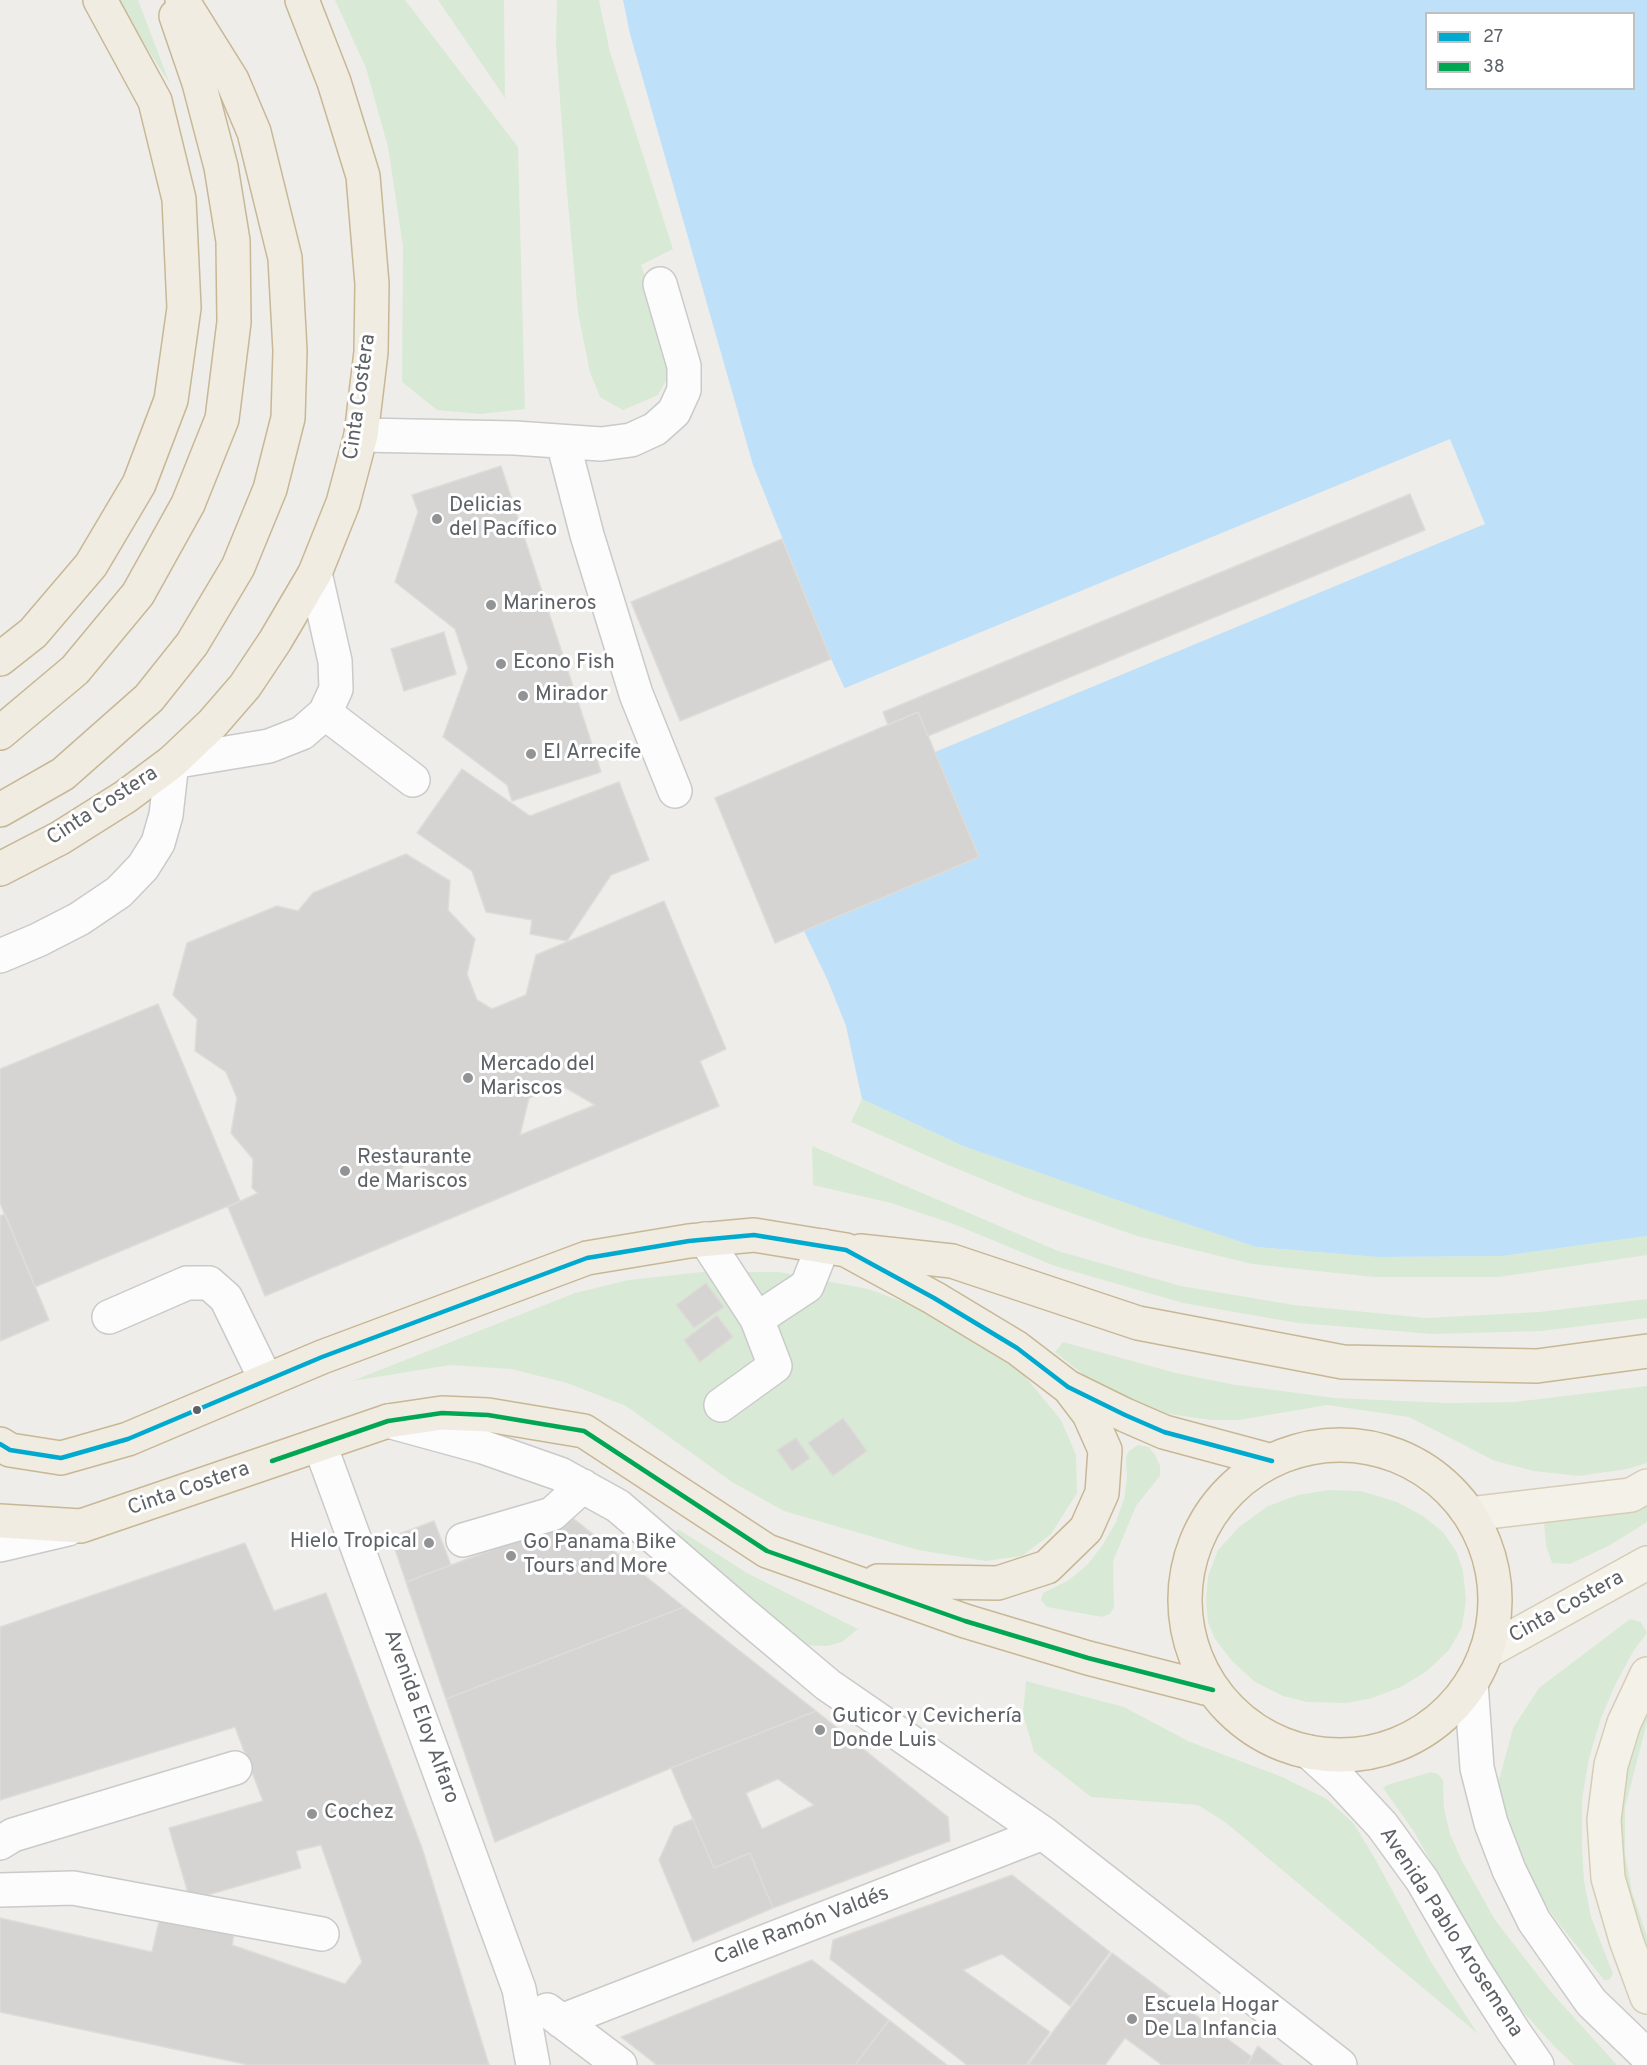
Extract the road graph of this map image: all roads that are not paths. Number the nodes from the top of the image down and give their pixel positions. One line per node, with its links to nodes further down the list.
1 (100, 0): 9 (highway)
2 (171, 0): 11 (highway)
3 (182, 0): 15 (highway)
4 (302, 0): 6 (highway, Cinta Costera)
5 (660, 284): 7 (street)
6 (361, 435): 7 (street); 8 (highway, Cinta Costera)
7 (563, 442): 14 (street)
8 (315, 573): 10 (street); 12 (highway, Cinta Costera)
9 (0, 659)
10 (325, 713): 12 (street); 13 (street)
11 (0, 733)
12 (172, 762): 16 (highway, Cinta Costera); 17 (street)
13 (413, 780)
14 (675, 791)
15 (0, 810)
16 (0, 869)
17 (0, 956)
18 (705, 1239): 19 (highway); 21 (street); 23 (highway)
19 (834, 1248): 21 (street); 22 (highway); 24 (highway)
20 (110, 1317): 23 (street)
21 (757, 1319): 25 (street)
22 (1647, 1351)
23 (266, 1380): 27 (highway)
24 (1068, 1387): 29 (highway); 38 (highway)
25 (721, 1405)
26 (388, 1421): 28 (highway, Cinta Costera); 30 (street); 38 (highway, Cinta Costera)
27 (0, 1444)
28 (320, 1445): 34 (highway, Cinta Costera); 49 (street, Avenida Eloy Alfaro)
29 (1272, 1461): 32 (highway); 42 (highway)
30 (582, 1486): 35 (street); 45 (street)
31 (1647, 1486): 32 (main road)
32 (1470, 1514): 39 (highway)
33 (0, 1521): 34 (highway, Cinta Costera)
34 (81, 1526): 36 (street)
35 (463, 1540)
36 (0, 1545)
37 (1647, 1563): 39 (main road, Cinta Costera)
38 (843, 1580): 42 (highway, Cinta Costera)
39 (1486, 1652): 41 (highway)
40 (1647, 1674): 50 (main road)
41 (1471, 1683): 43 (highway); 52 (street)
42 (1213, 1690): 43 (highway)
43 (1309, 1752): 56 (street, Avenida Pablo Arosemena)
44 (234, 1768): 46 (street)
45 (1043, 1833): 51 (street, Calle Ramón Valdés); 55 (street)
46 (0, 1843)
47 (0, 1890): 48 (street)
48 (322, 1934)
49 (519, 1989): 51 (street); 53 (street, Avenida Eloy Alfaro)
50 (1647, 1997)
51 (561, 2021): 54 (street)
52 (1647, 2056)
53 (533, 2065)
54 (620, 2065)
55 (1340, 2065)
56 (1538, 2065)

